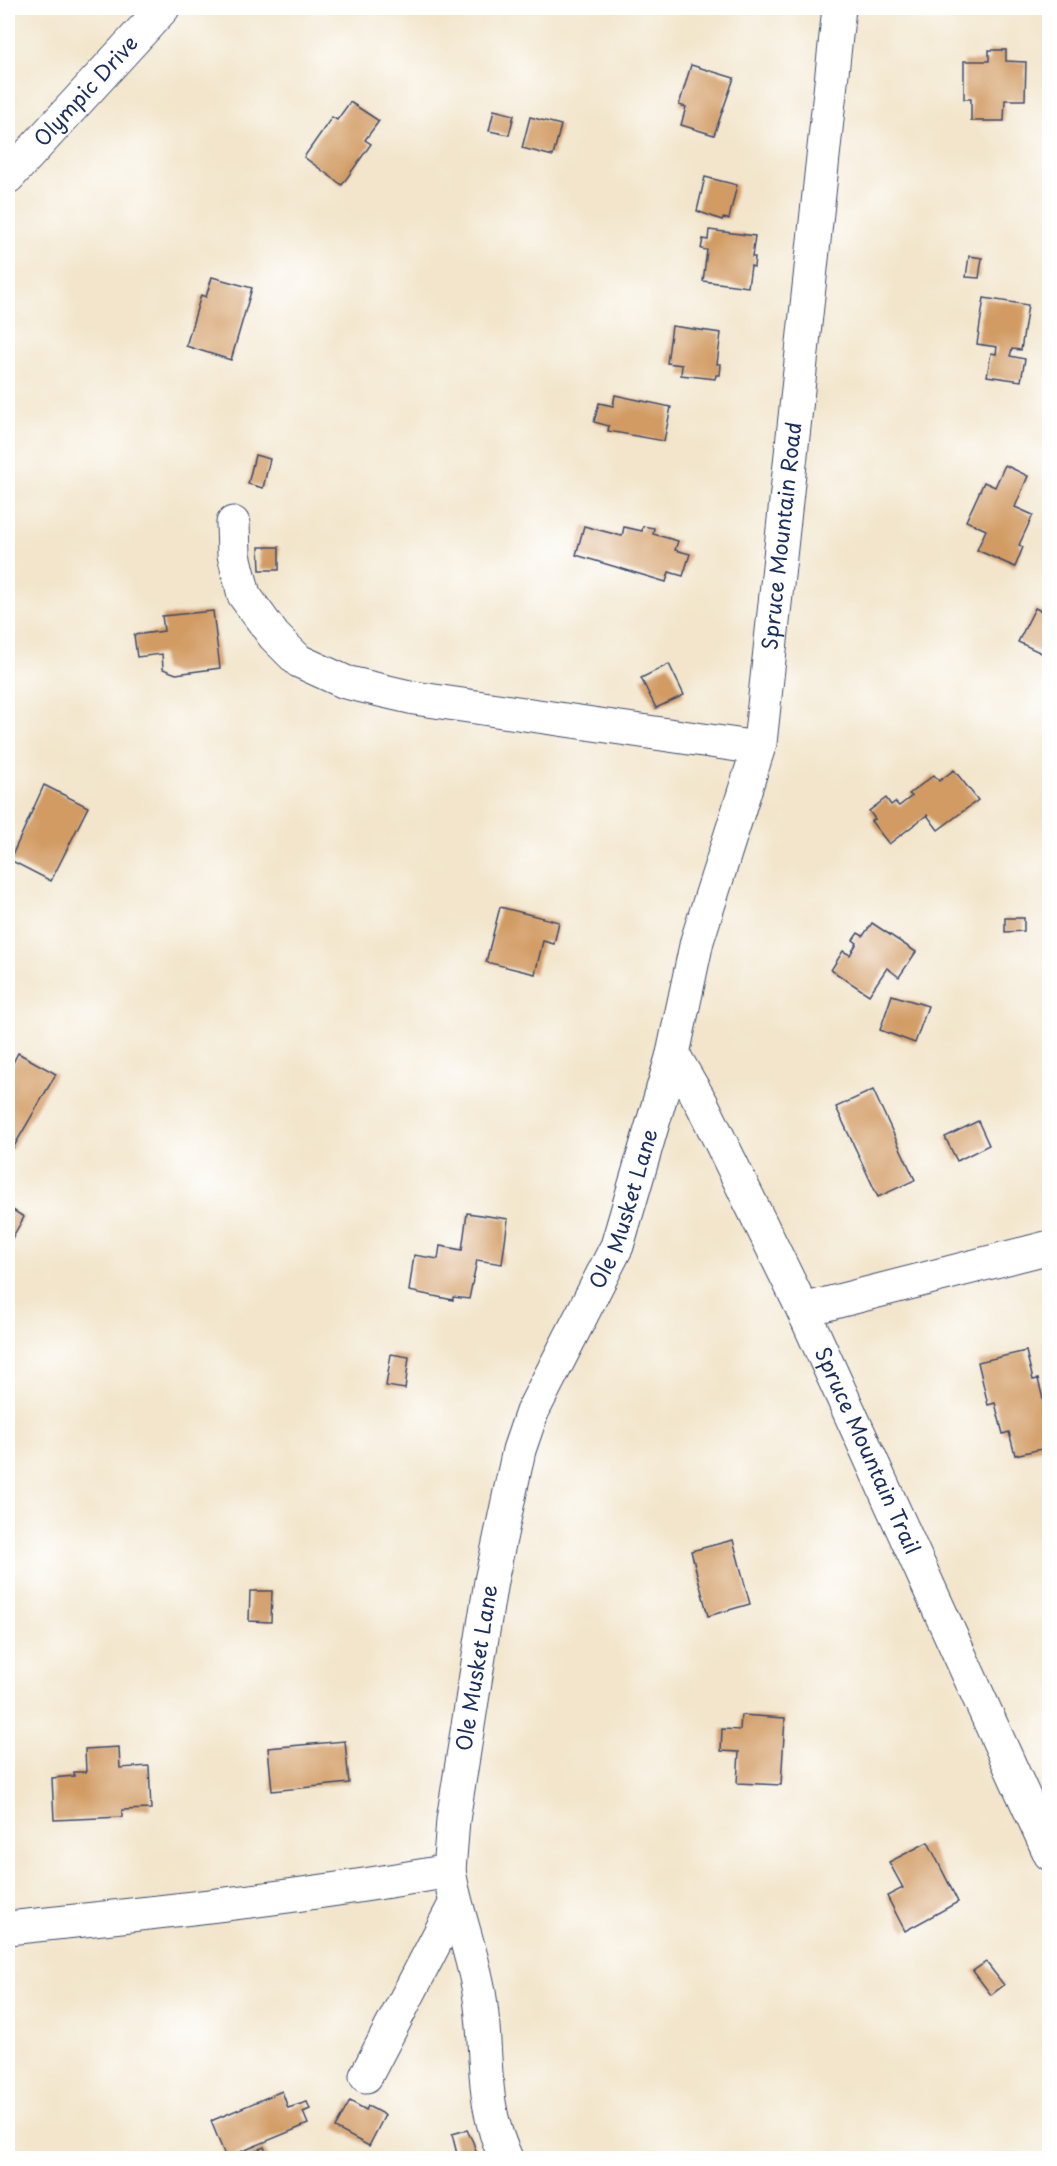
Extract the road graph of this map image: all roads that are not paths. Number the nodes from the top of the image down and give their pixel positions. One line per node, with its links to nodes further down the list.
1 (163, 8): 3 (street, Olympic Drive)
2 (839, 8): 5 (street, Spruce Mountain Road)
3 (8, 177)
4 (233, 523): 5 (street)
5 (758, 748): 6 (street, Spruce Mountain Road)
6 (673, 1054): 8 (street, Spruce Mountain Trail); 10 (street, Ole Musket Lane)
7 (1050, 1247): 8 (street)
8 (803, 1310): 9 (street, Spruce Mountain Trail)
9 (1050, 1854)
10 (449, 1871): 11 (street, Ole Musket Lane); 12 (street)
11 (455, 1904): 13 (street); 14 (street, Ole Musket Lane)
12 (8, 1928)
13 (366, 2076)
14 (507, 2158)

